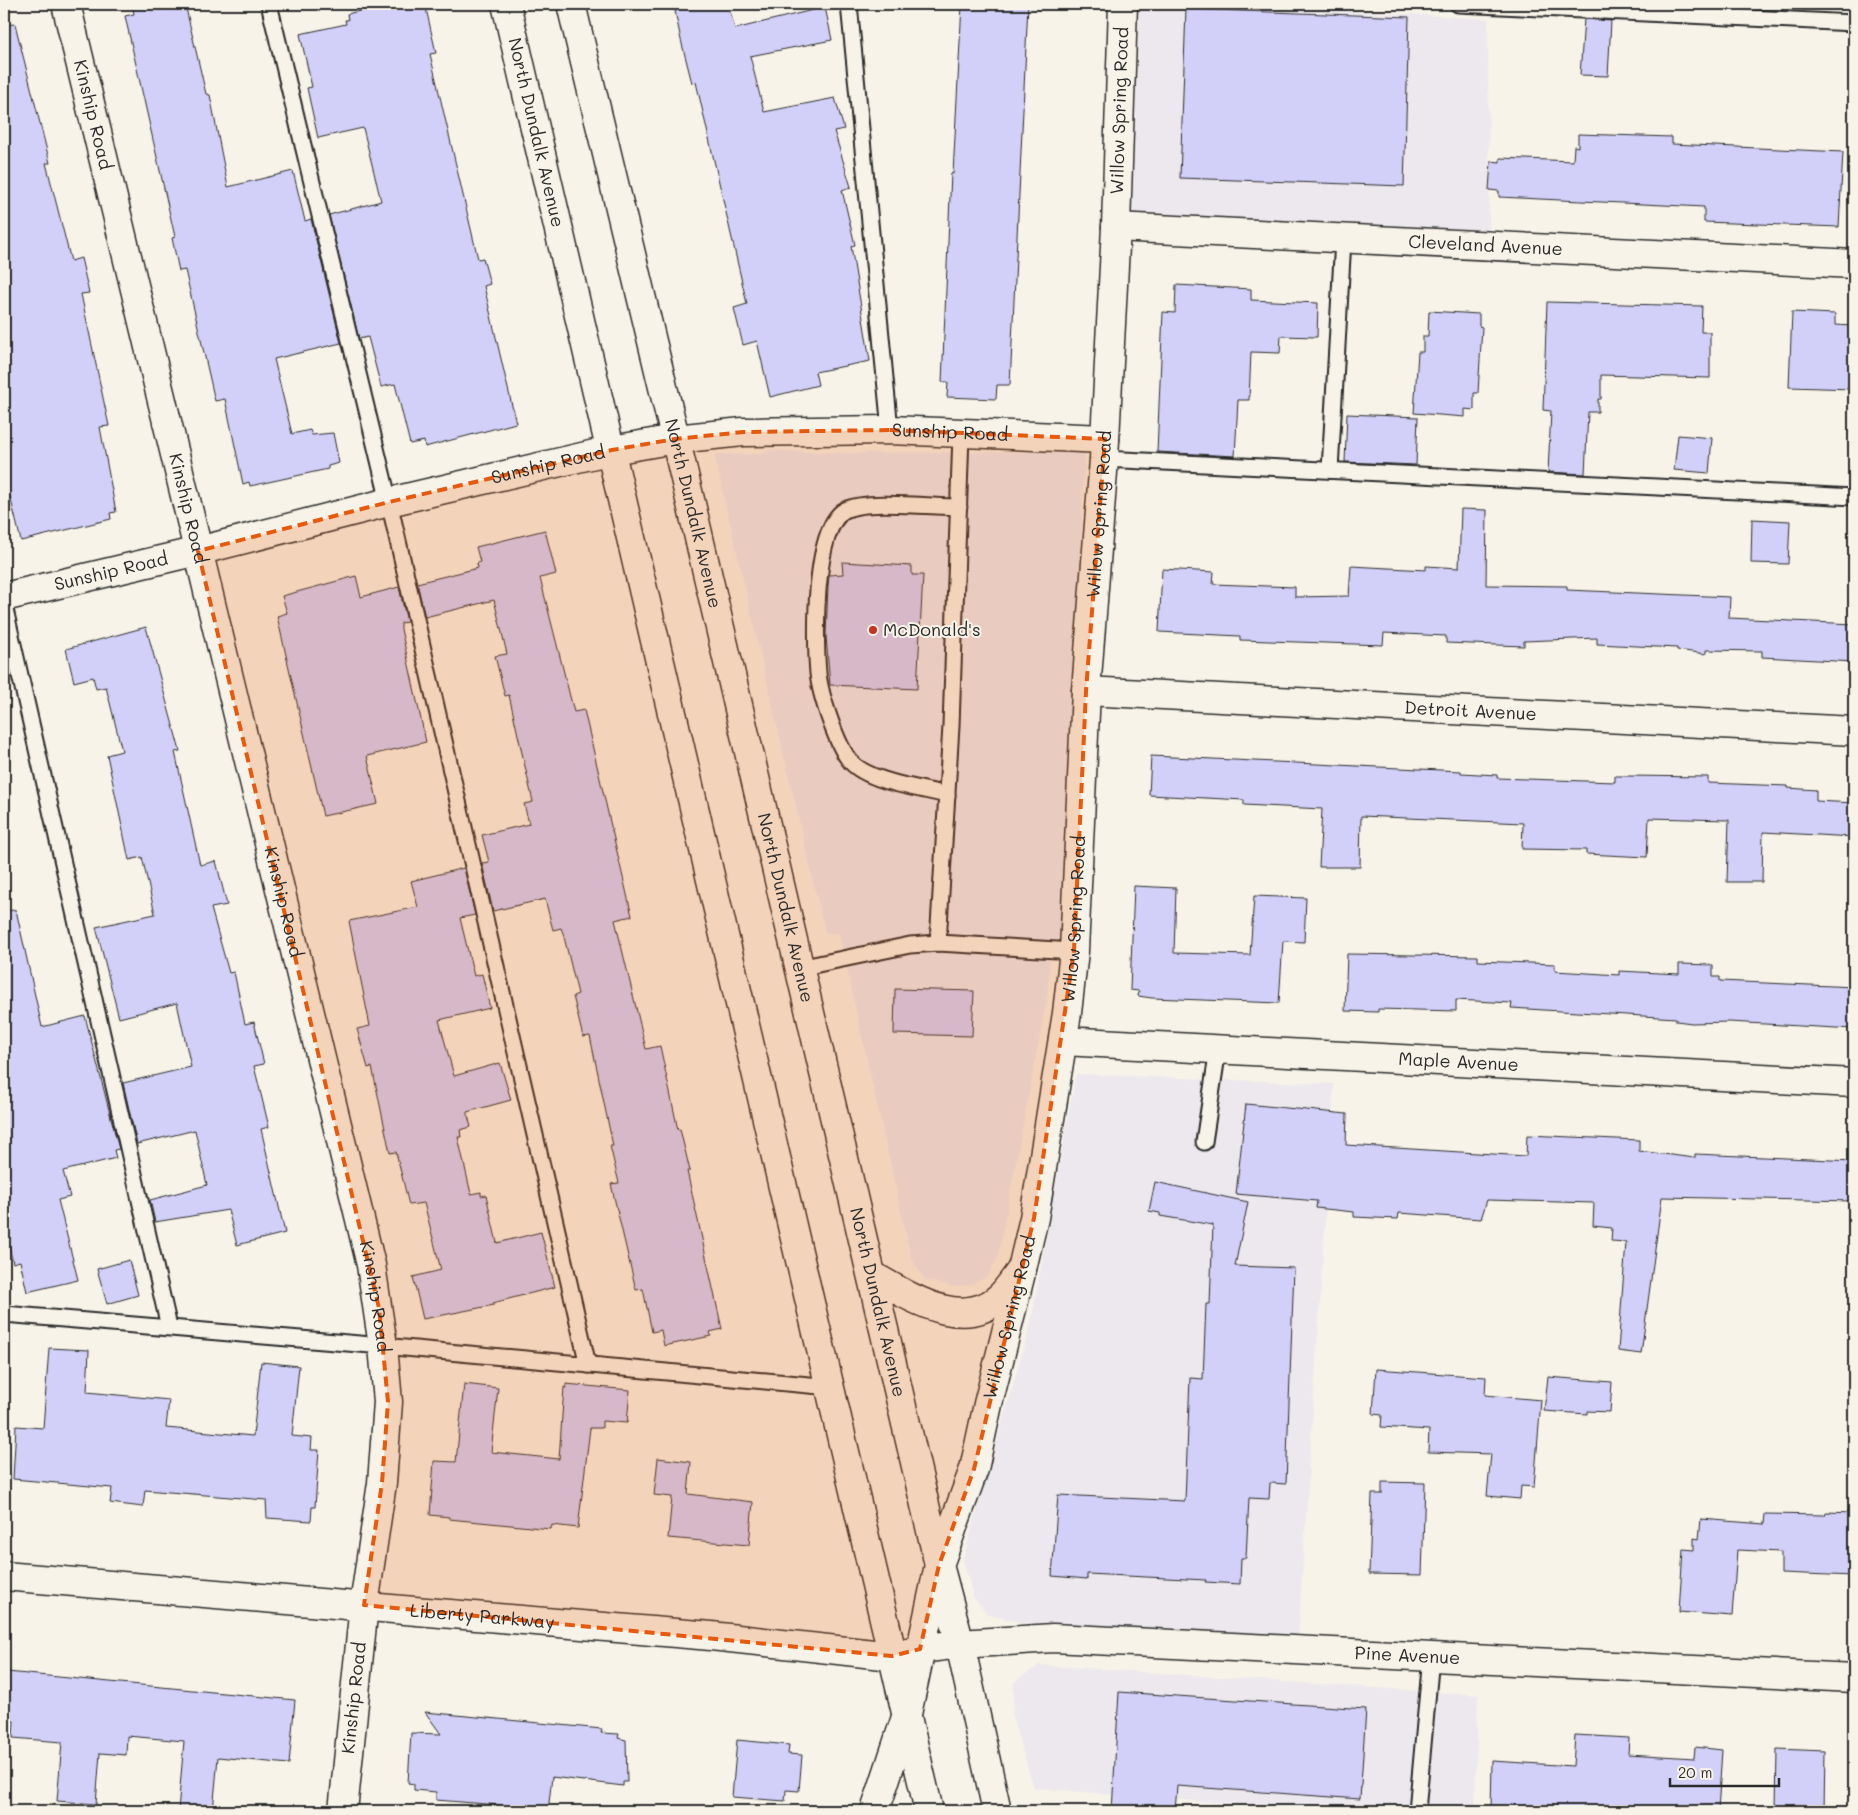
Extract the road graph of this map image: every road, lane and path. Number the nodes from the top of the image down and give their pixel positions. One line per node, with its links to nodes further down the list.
1 (66, 4): 21 (street, Kinship Road)
2 (269, 4): 19 (lane)
3 (506, 4): 16 (street, North Dundalk Avenue)
4 (571, 4): 14 (street, North Dundalk Avenue)
5 (849, 4): 12 (lane)
6 (1124, 4): 9 (street, Willow Spring Road)
7 (1458, 4): 8 (lane)
8 (1854, 23)
9 (1116, 227): 10 (street, Cleveland Avenue); 15 (street, Willow Spring Road)
10 (1343, 239): 11 (street, Cleveland Avenue); 17 (lane)
11 (1854, 264)
12 (890, 430): 13 (street, Sunship Road); 14 (street, Sunship Road)
13 (961, 434): 15 (street, Sunship Road); 20 (lane)
14 (675, 439): 16 (street, Sunship Road); 29 (street, North Dundalk Avenue)
15 (1105, 449): 17 (lane); 24 (street, Willow Spring Road)
16 (612, 450): 19 (street, Sunship Road); 40 (street, North Dundalk Avenue)
17 (1330, 470): 18 (lane)
18 (1854, 497)
19 (389, 502): 21 (street, Sunship Road); 39 (lane)
20 (958, 507): 26 (lane); 26 (lane)
21 (198, 551): 22 (street, Sunship Road); 38 (street, Kinship Road)
22 (4, 597)
23 (4, 605): 37 (lane)
24 (1086, 691): 25 (street, Detroit Avenue); 28 (street, Willow Spring Road)
25 (1854, 731)
26 (947, 795): 27 (lane)
27 (938, 943): 28 (lane); 29 (lane)
28 (1074, 951): 30 (street, Willow Spring Road)
29 (799, 968): 35 (street, North Dundalk Avenue)
30 (1063, 1041): 31 (street, Maple Avenue); 34 (street, Willow Spring Road)
31 (1218, 1049): 32 (street, Maple Avenue); 33 (lane)
32 (1854, 1083)
33 (1204, 1142)
34 (1022, 1269): 35 (street); 41 (street, Willow Spring Road)
35 (873, 1276): 41 (street, North Dundalk Avenue)
36 (4, 1314): 37 (lane)
37 (170, 1327): 38 (lane)
38 (384, 1346): 39 (lane); 43 (street, Kinship Road)
39 (588, 1366): 40 (lane)
40 (831, 1387): 46 (street, North Dundalk Avenue)
41 (939, 1565): 44 (street, North Dundalk Avenue); 45 (street, Willow Spring Road)
42 (4, 1576): 43 (street, Liberty Parkway)
43 (364, 1605): 46 (street, Liberty Parkway); 50 (street, Kinship Road)
44 (960, 1644): 45 (street, Liberty Parkway); 47 (street, Pine Avenue); 53 (street, North Dundalk Avenue)
45 (920, 1649): 46 (street, Liberty Parkway); 49 (street, Willow Spring Road)
46 (892, 1656): 49 (street, North Dundalk Avenue)
47 (1431, 1658): 48 (street, Pine Avenue); 54 (lane)
48 (1854, 1678)
49 (907, 1714): 51 (street, Willow Spring Road); 52 (street, North Dundalk Avenue)
50 (343, 1811)
51 (875, 1811)
52 (929, 1811)
53 (997, 1811)
54 (1418, 1811)

